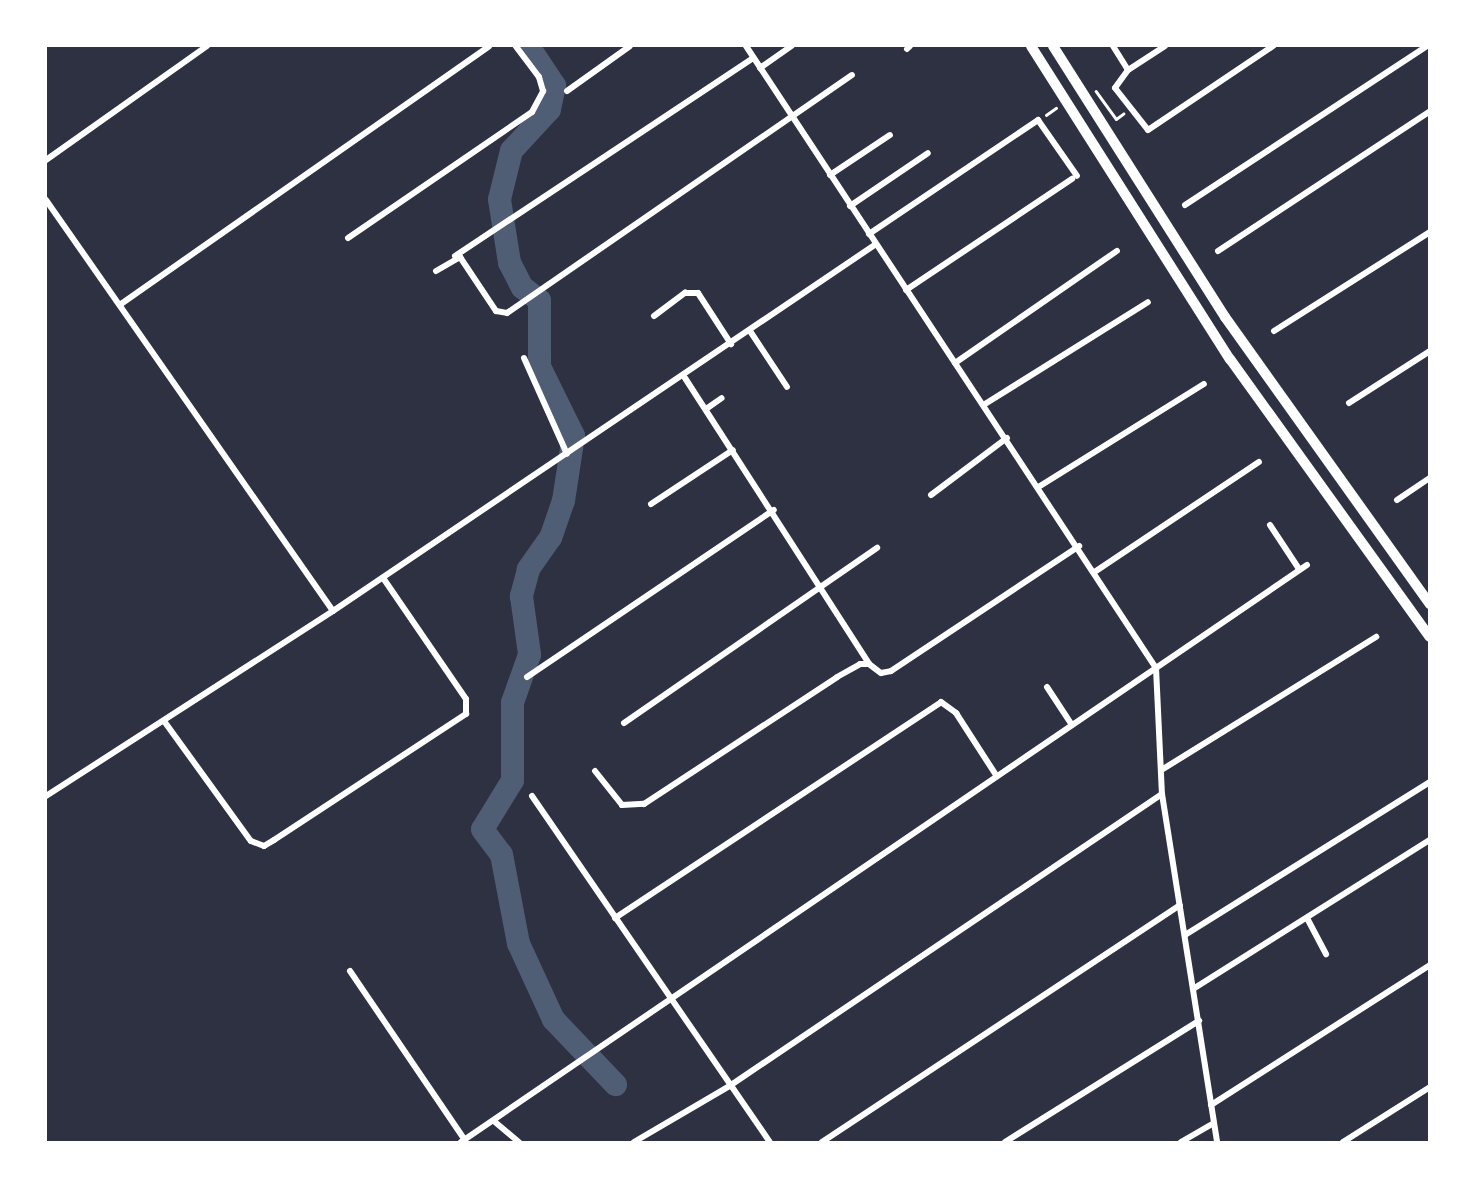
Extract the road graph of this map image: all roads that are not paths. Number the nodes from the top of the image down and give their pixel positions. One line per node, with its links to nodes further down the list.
1 (207, 46): 22 (street)
2 (489, 46): 37 (street)
3 (516, 46): 29 (street)
4 (630, 46): 17 (street)
5 (746, 46): 13 (street)
6 (792, 46): 14 (street)
7 (1031, 46): 73 (highway)
8 (1053, 46): 70 (highway)
9 (1114, 46): 15 (street)
10 (1165, 46): 15 (street)
11 (1273, 46): 15 (street)
12 (1427, 46): 25 (street)
13 (753, 58): 14 (street); 33 (street)
14 (760, 68): 19 (street)
15 (1128, 70)
16 (852, 75): 19 (street)
17 (567, 91)
18 (1430, 111): 32 (street)
19 (790, 117): 23 (street); 33 (street)
20 (890, 135): 23 (street)
21 (928, 153): 26 (street)
22 (46, 160)
23 (830, 175): 26 (street)
24 (46, 200): 37 (street)
25 (1185, 205)
26 (850, 206): 28 (street)
27 (1430, 232): 40 (street)
28 (869, 234): 30 (street); 35 (street)
29 (348, 238)
30 (876, 244): 35 (street); 39 (street)
31 (1117, 251): 44 (street)
32 (1218, 251)
33 (455, 256): 34 (street)
34 (436, 271)
35 (906, 290): 44 (street)
36 (1149, 302): 50 (street)
37 (121, 304): 71 (street)
38 (654, 316): 41 (street)
39 (750, 331): 41 (street); 47 (street)
40 (1274, 331)
41 (732, 344): 45 (street)
42 (1430, 351): 49 (street)
43 (524, 358): 54 (street)
44 (955, 363): 50 (street)
45 (685, 378): 51 (street); 54 (street)
46 (1204, 384): 57 (street)
47 (787, 387)
48 (722, 398): 51 (street)
49 (1349, 403)
50 (985, 404): 52 (street)
51 (706, 409): 53 (street)
52 (1007, 438): 57 (street); 58 (street)
53 (733, 450): 60 (street); 61 (street)
54 (568, 453): 68 (street)
55 (1259, 462): 67 (street)
56 (1430, 478): 59 (street)
57 (1040, 486): 63 (street)
58 (931, 495)
59 (1397, 500)
60 (651, 504)
61 (774, 510): 69 (street); 76 (street)
62 (1270, 525): 66 (street)
63 (1079, 546): 67 (street); 74 (street)
64 (877, 548): 69 (street)
65 (1307, 565): 66 (street)
66 (1299, 569): 75 (street)
67 (1096, 571): 75 (street)
68 (383, 578): 71 (street); 78 (street)
69 (822, 588): 74 (street); 79 (street)
70 (1430, 604)
71 (333, 611): 78 (street)
72 (1376, 637): 81 (street)
73 (1430, 637)
74 (869, 664): 82 (street)
75 (1156, 668): 80 (street); 81 (street)
76 (527, 677)
77 (1047, 687): 80 (street)
78 (164, 721): 86 (street)
79 (624, 723)
80 (1072, 725): 83 (street)
81 (1163, 769): 85 (street)
82 (595, 771)
83 (996, 775): 90 (street); 97 (street)
84 (1430, 782): 92 (street)
85 (1162, 794): 89 (street); 99 (street)
86 (46, 796)
87 (532, 796): 90 (street)
88 (1430, 840): 91 (street)
89 (1180, 905): 92 (street); 108 (street)
90 (615, 918): 97 (street)
91 (1307, 918): 93 (street); 96 (street)
92 (1185, 935): 96 (street)
93 (1326, 954)
94 (1430, 965): 101 (street)
95 (350, 971): 104 (street)
96 (1193, 989): 98 (street)
97 (671, 997): 99 (street); 102 (street)
98 (1199, 1021): 101 (street); 109 (street)
99 (731, 1085): 106 (street); 107 (street)
100 (1430, 1087): 112 (street)
101 (1211, 1105): 103 (street)
102 (495, 1122): 104 (street); 105 (street)
103 (1214, 1122): 110 (street); 111 (street)
104 (463, 1141)
105 (519, 1143)
106 (634, 1143)
107 (770, 1143)
108 (822, 1143)
109 (1005, 1143)
110 (1181, 1143)
111 (1217, 1143)
112 (1343, 1143)

